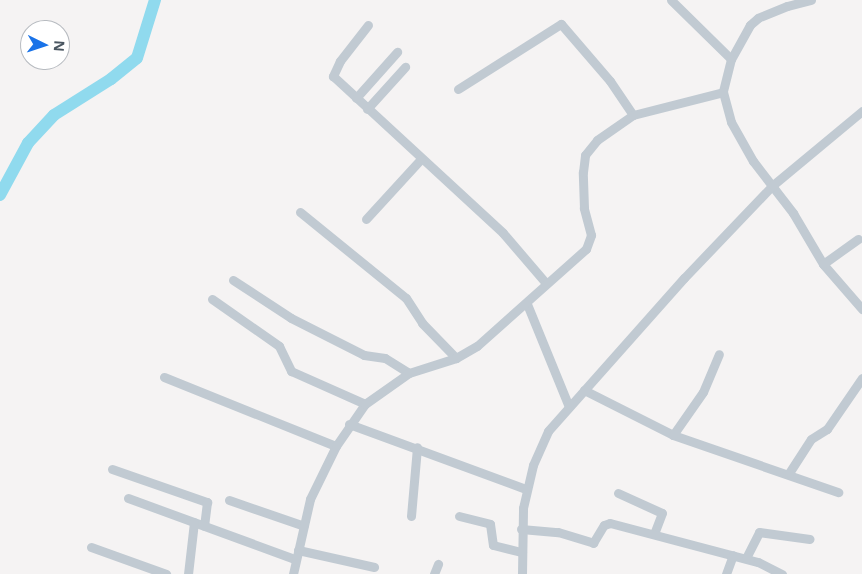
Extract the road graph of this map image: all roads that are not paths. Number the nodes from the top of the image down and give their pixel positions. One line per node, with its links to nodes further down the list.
1 (671, 0): 6 (street)
2 (811, 0): 3 (street)
3 (786, 3): 6 (street)
4 (368, 25): 10 (street)
5 (397, 52): 10 (street)
6 (731, 59): 9 (street)
7 (405, 67): 11 (street)
8 (458, 89): 13 (street)
9 (722, 92): 13 (street); 15 (street)
10 (356, 98): 11 (street)
11 (367, 109): 14 (street)
12 (862, 111): 15 (street)
13 (633, 115): 21 (street)
14 (421, 160): 17 (street); 21 (street)
15 (773, 185): 19 (street); 30 (street)
16 (300, 212): 26 (street)
17 (366, 219)
18 (858, 239): 19 (street)
19 (823, 264): 24 (street)
20 (232, 280): 27 (street)
21 (545, 282): 23 (street)
22 (212, 299): 31 (street)
23 (526, 304): 26 (street); 32 (street)
24 (862, 309)
25 (719, 354): 34 (street)
26 (456, 358): 27 (street)
27 (409, 373): 31 (street)
28 (164, 377): 35 (street)
29 (862, 378): 38 (street)
30 (584, 390): 32 (street); 34 (street)
31 (365, 404): 33 (street)
32 (569, 407): 39 (street)
33 (350, 424): 35 (street); 36 (street)
34 (673, 435): 38 (street)
35 (336, 446): 48 (street)
36 (417, 447): 39 (street); 44 (street)
37 (112, 469): 47 (street)
38 (789, 473): 40 (street)
39 (526, 489): 49 (street)
40 (838, 492)
41 (618, 493): 50 (street)
42 (128, 498): 46 (street)
43 (229, 500): 48 (street)
44 (411, 516)
45 (460, 516): 53 (street)
46 (194, 522): 47 (street); 60 (street)
47 (204, 526): 55 (street)
48 (304, 526): 55 (street)
49 (521, 529): 50 (street); 53 (street)
50 (654, 534): 54 (street)
51 (810, 539): 56 (street)
52 (91, 547): 59 (street)
53 (522, 552): 63 (street)
54 (732, 554): 56 (street); 64 (street)
55 (296, 555): 58 (street); 61 (street)
56 (746, 558): 65 (street)
57 (438, 564): 62 (street)
58 (374, 568)
59 (166, 574)
60 (188, 574)
61 (293, 574)
62 (434, 574)
63 (522, 574)
64 (726, 574)
65 (782, 574)

